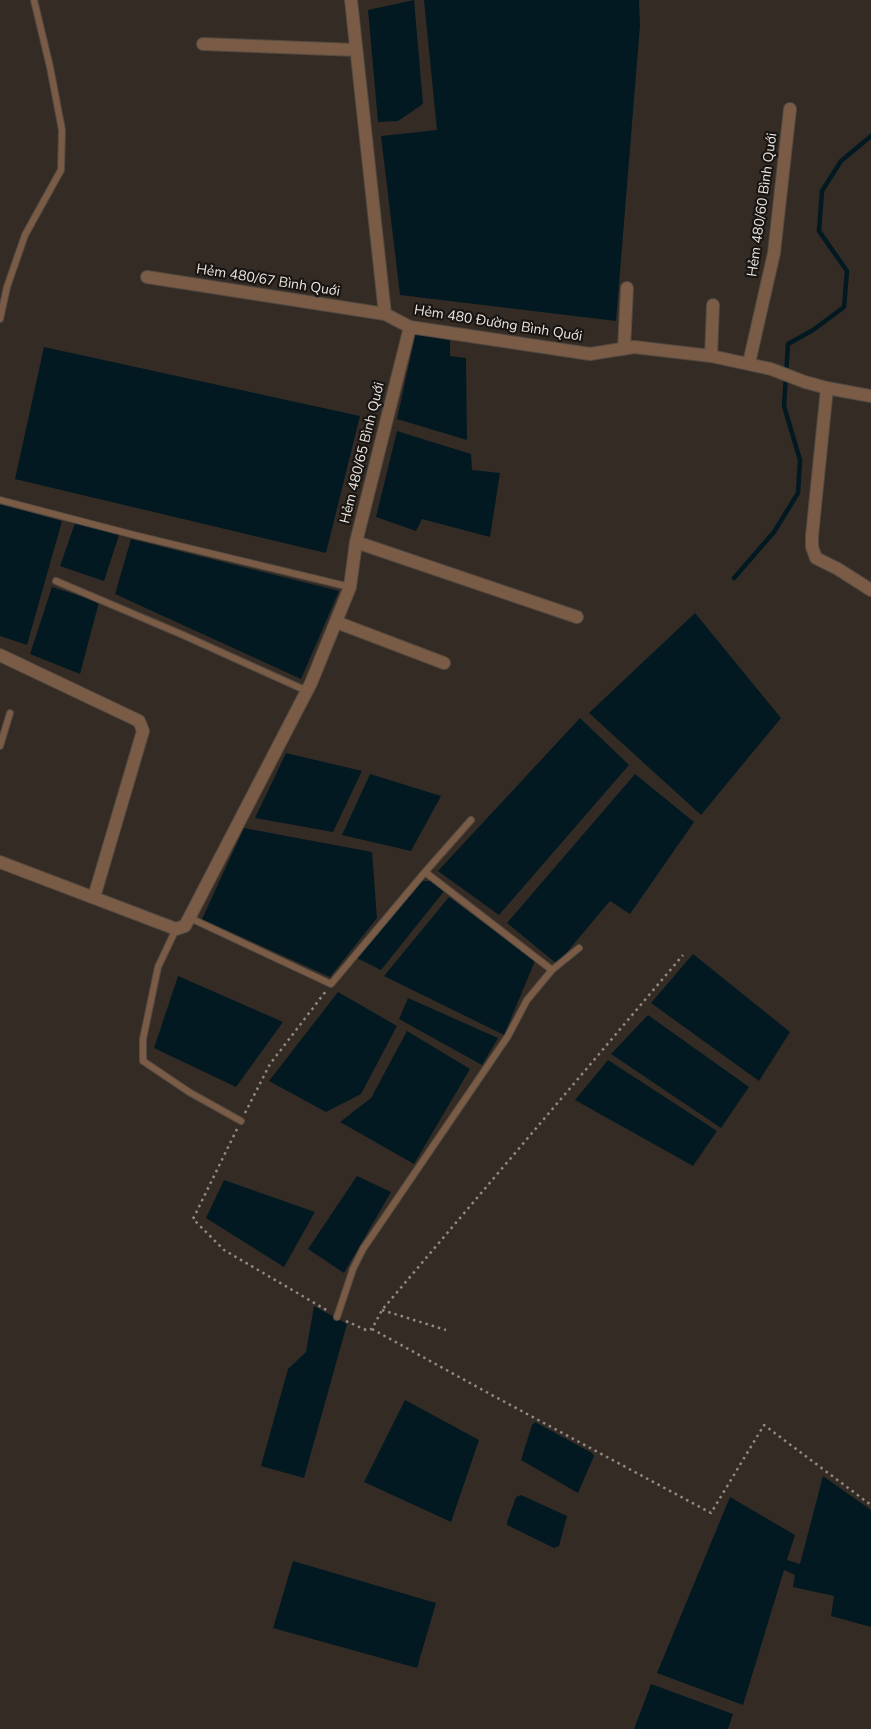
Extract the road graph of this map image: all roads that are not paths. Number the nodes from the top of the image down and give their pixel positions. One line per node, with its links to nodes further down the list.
1 (34, 0): 10 (lane)
2 (356, 1): 4 (street)
3 (203, 44): 4 (street)
4 (356, 50): 9 (street)
5 (790, 110): 14 (street, Hẻm 480/60 Bình Quới)
6 (147, 276): 9 (street, Hẻm 480/67 Bình Quới)
7 (627, 288): 12 (street)
8 (713, 305): 13 (street)
9 (385, 314): 11 (street, Hẻm 480 Đường Bình Quới)
10 (0, 319)
11 (410, 327): 12 (street, Hẻm 480 Đường Bình Quới); 18 (street, Hẻm 480/65 Bình Quới)
12 (624, 349): 13 (street, Hẻm 480 Đường Bình Quới)
13 (711, 356): 14 (street, Hẻm 480 Đường Bình Quới)
14 (749, 363): 15 (street, Hẻm 480 Đường Bình Quới)
15 (827, 388): 16 (street, Hẻm 480 Đường Bình Quới); 21 (street)
16 (871, 396)
17 (0, 500): 20 (lane)
18 (356, 542): 20 (street, Hẻm 480/65 Bình Quới); 22 (street)
19 (56, 581): 26 (lane)
20 (350, 587): 23 (street, Hẻm 480/65 Bình Quới)
21 (871, 590)
22 (577, 617)
23 (336, 622): 25 (street); 26 (street, Hẻm 480/65 Bình Quới)
24 (0, 655): 32 (street)
25 (444, 663)
26 (307, 691): 33 (street, Hẻm 480/65 Bình Quới)
27 (10, 713): 28 (lane)
28 (0, 746)
29 (471, 820): 31 (lane)
30 (0, 862): 32 (street)
31 (424, 872): 33 (lane); 36 (lane)
32 (94, 897): 34 (street)
33 (190, 918): 34 (street)
34 (176, 929): 37 (lane)
35 (579, 948): 36 (lane)
36 (552, 970): 38 (lane)
37 (242, 1121)
38 (337, 1317)

